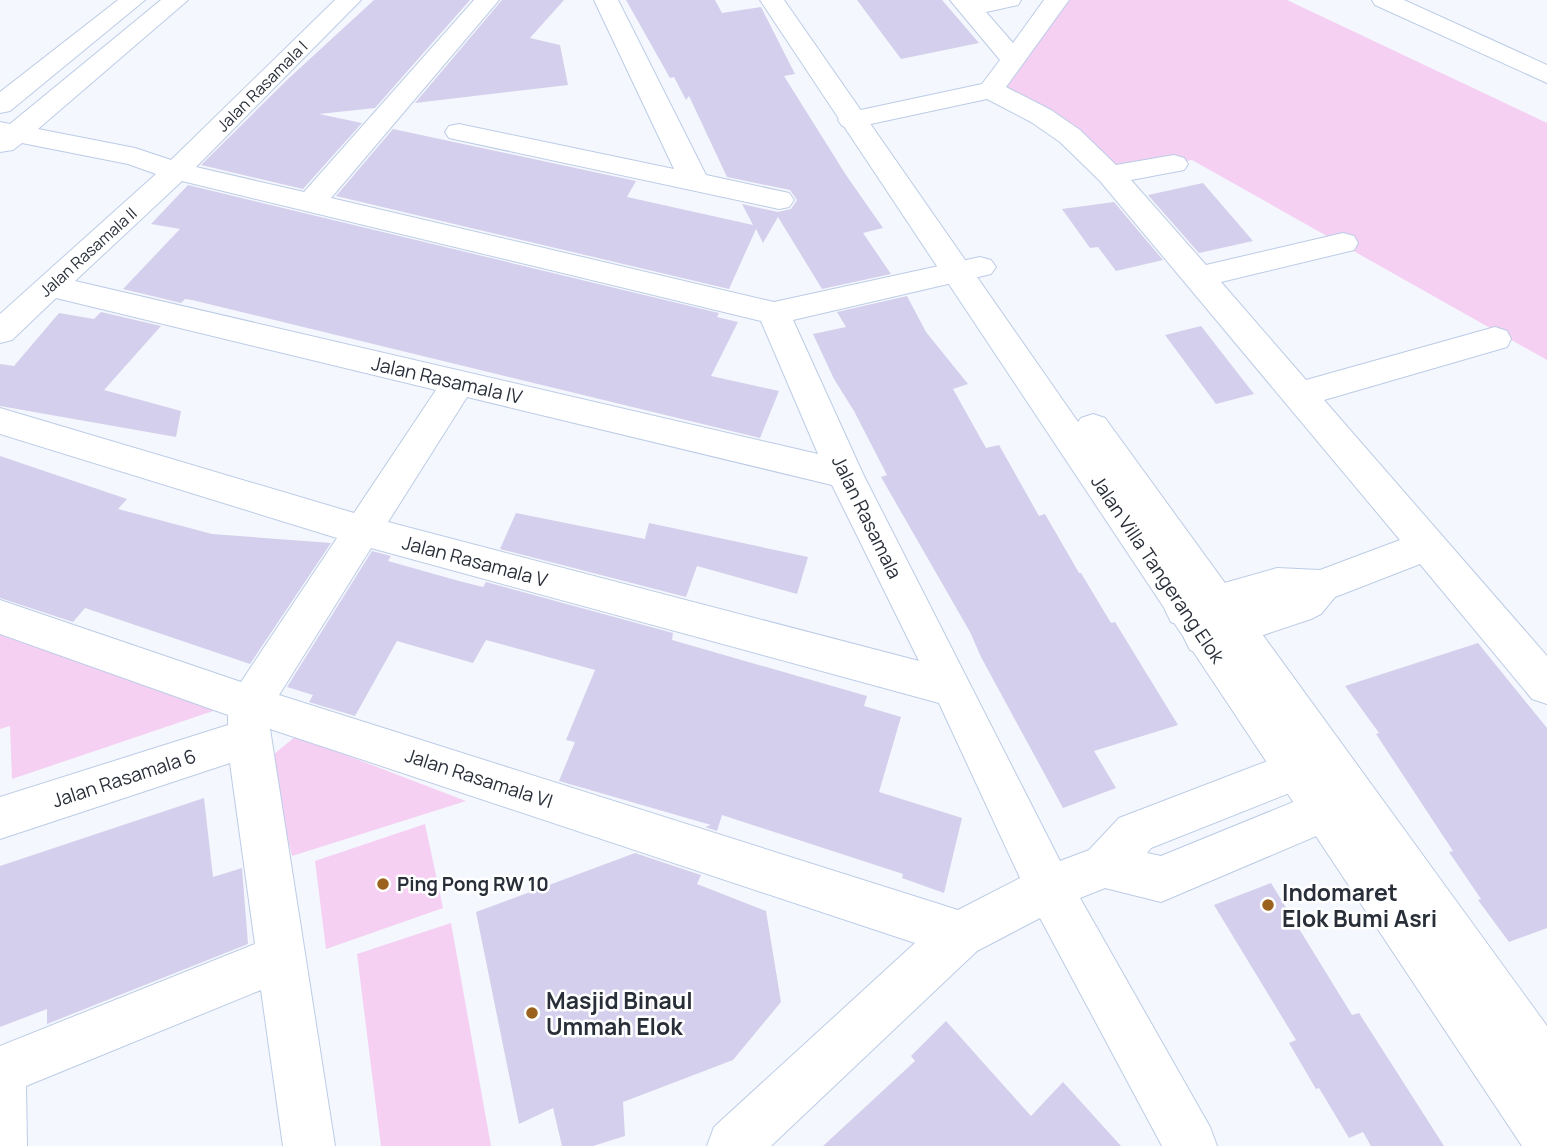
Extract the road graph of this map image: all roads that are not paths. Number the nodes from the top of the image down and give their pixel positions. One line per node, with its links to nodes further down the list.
1 (176, 0): 18 (street)
2 (349, 0): 20 (street, Jalan Rasamala I)
3 (487, 0): 24 (street)
4 (606, 0): 22 (street)
5 (772, 0): 16 (street, Jalan Villa Tangerang Elok)
6 (796, 0): 16 (street, Jalan Villa Tangerang Elok)
7 (1009, 0): 11 (street)
8 (1057, 0): 12 (street)
9 (1384, 0): 13 (street)
10 (121, 1): 15 (street)
11 (965, 4): 12 (street)
12 (1013, 59): 14 (street)
13 (1547, 75)
14 (991, 90): 16 (street); 21 (street)
15 (0, 106)
16 (863, 118): 26 (street, Jalan Villa Tangerang Elok)
17 (459, 132): 22 (street)
18 (5, 136): 20 (street)
19 (1174, 164): 21 (street)
20 (176, 172): 24 (street); 28 (street, Jalan Rasamala II)
21 (1110, 175): 27 (street)
22 (695, 182): 23 (street)
23 (779, 200)
24 (310, 204): 29 (street)
25 (1343, 243): 27 (street)
26 (969, 269): 29 (street); 39 (street, Jalan Villa Tangerang Elok)
27 (1199, 277): 33 (street)
28 (50, 286): 30 (street, Jalan Rasamala II); 32 (street, Jalan Rasamala IV)
29 (774, 313): 35 (street, Jalan Rasamala)
30 (0, 332)
31 (1495, 339): 33 (street)
32 (458, 383): 35 (street, Jalan Rasamala IV); 36 (street)
33 (1300, 394): 37 (street)
34 (0, 421): 36 (street, Jalan Rasamala V)
35 (845, 474): 41 (street, Jalan Rasamala)
36 (363, 531): 41 (street, Jalan Rasamala V); 42 (street)
37 (1425, 546): 39 (street); 40 (street)
38 (0, 617): 42 (street, Jalan Rasamala VI)
39 (1211, 619): 43 (street, Jalan Villa Tangerang Elok)
40 (1547, 686)
41 (953, 688): 47 (street, Jalan Rasamala)
42 (249, 721): 45 (street, Jalan Rasamala 6); 48 (street, Jalan Rasamala VI); 49 (street)
43 (1310, 764): 44 (street, Jalan Villa Tangerang Elok); 46 (street)
44 (1338, 804): 46 (street); 50 (street, Jalan Villa Tangerang Elok); 52 (street, Jalan Villa Tangerang Elok)
45 (0, 818)
46 (1105, 866): 47 (street)
47 (1049, 888): 48 (street); 53 (street, Jalan Rasamala)
48 (960, 934): 56 (street)
49 (281, 958): 51 (street); 55 (street)
50 (1547, 1069)
51 (0, 1071): 54 (street)
52 (1547, 1137)
53 (1188, 1144)
54 (1, 1146)
55 (309, 1146)
56 (733, 1146)

